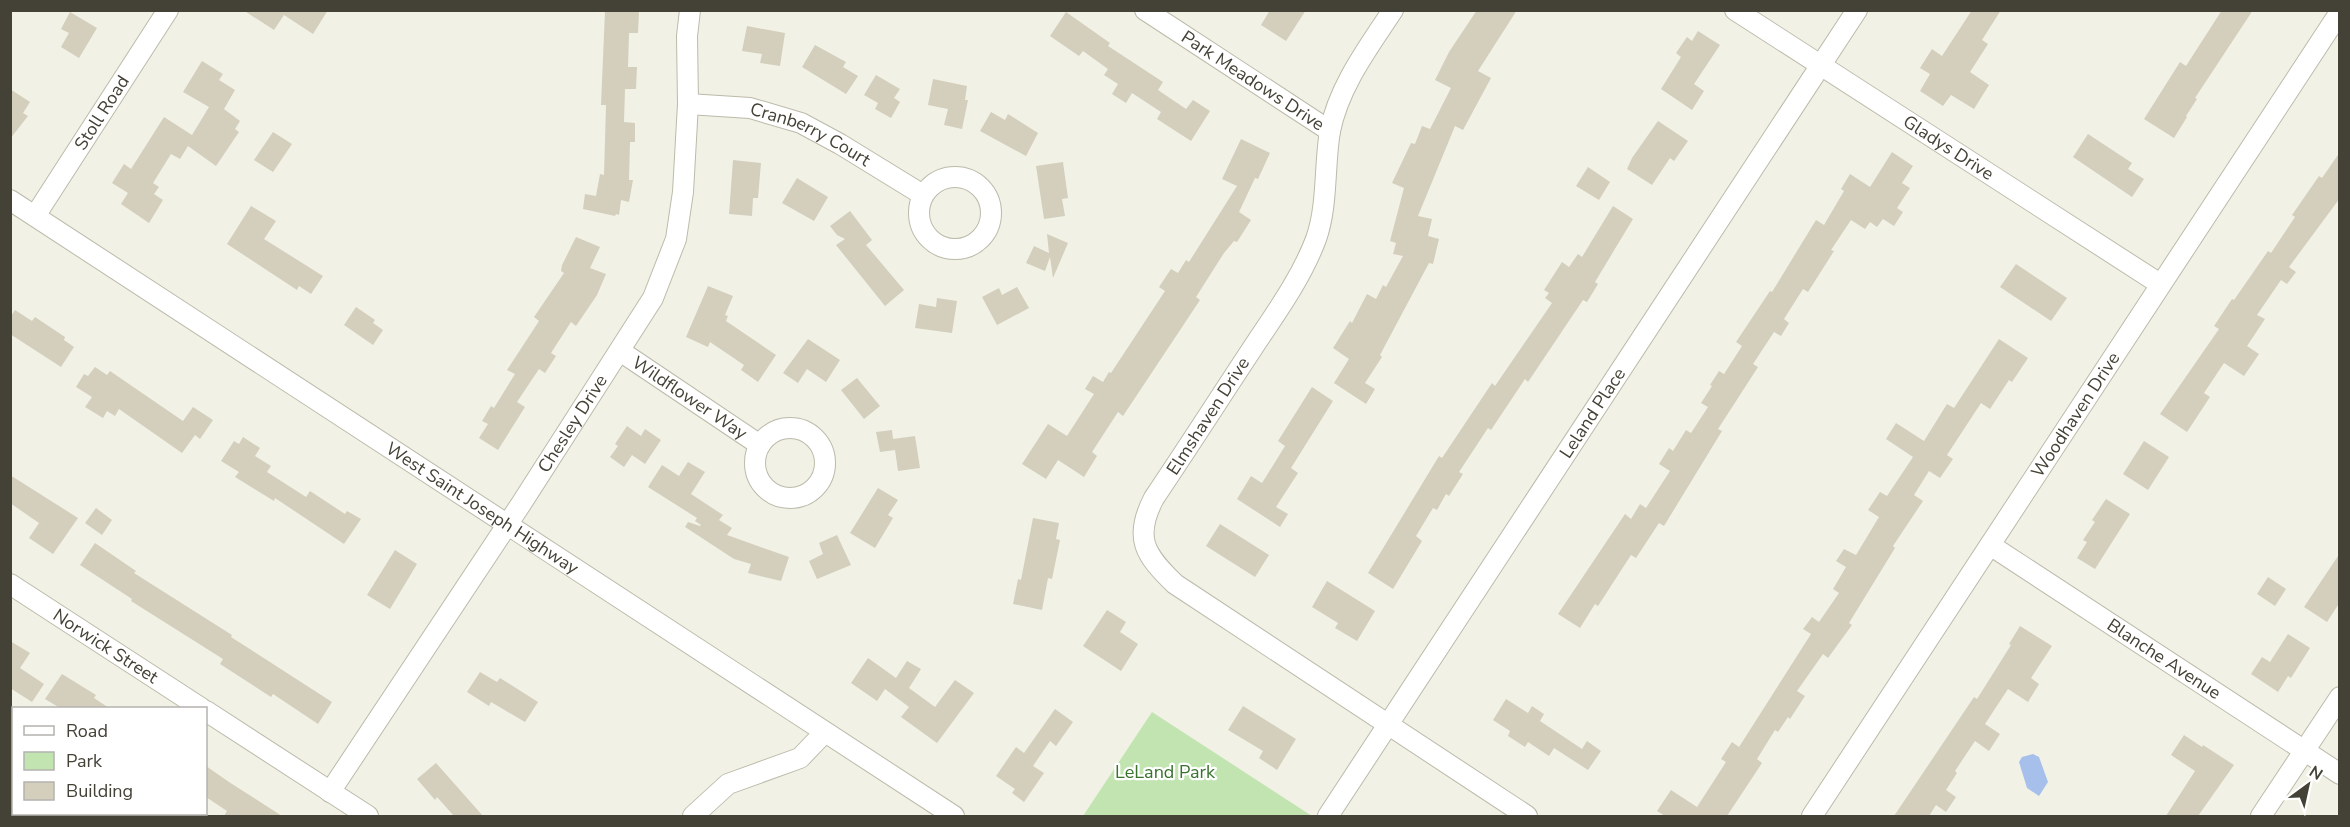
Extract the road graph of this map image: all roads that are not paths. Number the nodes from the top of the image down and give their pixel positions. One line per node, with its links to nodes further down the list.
1 (168, 10): 13 (street, Stoll Road)
2 (690, 10): 9 (street, Chesley Drive)
3 (1145, 10): 10 (street, Park Meadows Drive)
4 (1393, 10): 10 (street, Elmshaven Drive)
5 (1735, 10): 8 (street, Gladys Drive)
6 (1857, 10): 8 (street, Leland Place)
7 (2340, 12): 14 (street, Woodhaven Drive)
8 (1821, 65): 14 (street, Gladys Drive); 23 (street, Leland Place)
9 (688, 104): 11 (street, Cranberry Court); 15 (street, Chesley Drive)
10 (1330, 131): 23 (street, Elmshaven Drive)
11 (923, 195)
12 (10, 200): 13 (street, West Saint Joseph Highway)
13 (34, 216): 17 (street, West Saint Joseph Highway)
14 (2160, 284): 18 (street, Woodhaven Drive)
15 (620, 351): 16 (street, Wildflower Way); 17 (street, Chesley Drive)
16 (760, 445)
17 (507, 525): 24 (street, West Saint Joseph Highway); 27 (street, Chesley Drive)
18 (1990, 545): 25 (street, Blanche Avenue); 33 (street, Woodhaven Drive)
19 (10, 584): 21 (street, Norwick Street)
20 (2340, 697): 25 (street)
21 (199, 707)
22 (207, 712): 27 (street)
23 (1388, 724): 31 (street, Leland Place); 32 (street)
24 (824, 733): 29 (street); 30 (street, West Saint Joseph Highway)
25 (2304, 751): 26 (street, Blanche Avenue); 34 (street)
26 (2340, 774)
27 (330, 792): 28 (street)
28 (368, 816)
29 (693, 816)
30 (954, 816)
31 (1328, 816)
32 (1527, 816)
33 (1812, 816)
34 (2261, 816)

